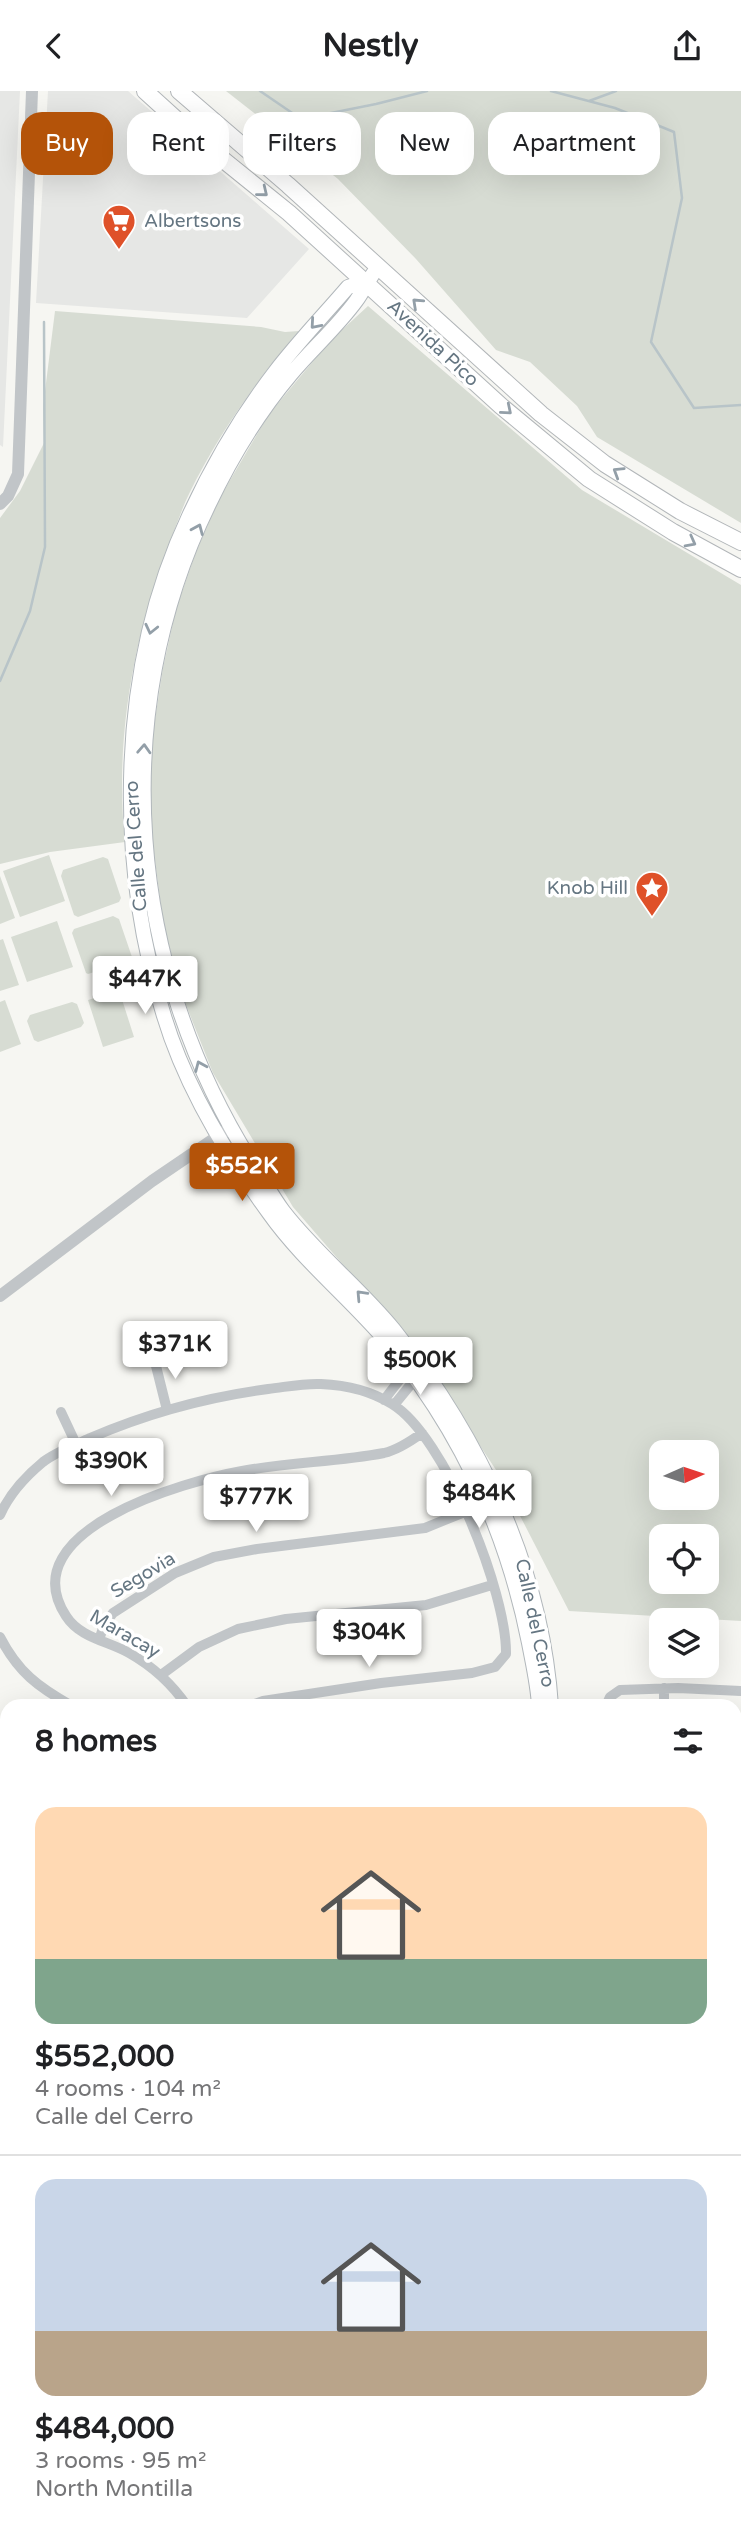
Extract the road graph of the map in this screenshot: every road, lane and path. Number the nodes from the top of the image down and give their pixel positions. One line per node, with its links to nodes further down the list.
1 (32, 91): 10 (street)
2 (145, 91): 4 (highway, Avenida Pico)
3 (179, 91): 5 (highway, Avenida Pico)
4 (168, 112)
5 (203, 112)
6 (229, 134): 8 (highway, Avenida Pico)
7 (229, 164): 9 (highway, Avenida Pico, one-way to 9)
8 (378, 267): 9 (main road, Calle del Cerro); 11 (highway, Avenida Pico, one-way to 8)
9 (366, 282): 12 (highway, Avenida Pico, one-way to 12); 13 (main road, Calle del Cerro)
10 (0, 504)
11 (741, 542)
12 (741, 569)
13 (224, 1132): 14 (street); 16 (main road, Calle del Cerro)
14 (0, 1296)
15 (154, 1358): 18 (street)
16 (417, 1370): 17 (street); 34 (main road, Calle del Cerro); 35 (main road, Calle del Cerro)
17 (389, 1403): 18 (street); 20 (street)
18 (167, 1410): 21 (street)
19 (61, 1412): 21 (street)
20 (422, 1433): 23 (street); 27 (street, Maracay)
21 (76, 1444): 22 (street)
22 (3, 1502): 24 (street)
23 (467, 1511): 25 (street); 27 (street, Segovia)
24 (0, 1515)
25 (492, 1585): 28 (street); 33 (street)
26 (0, 1637): 31 (street)
27 (99, 1640): 28 (street, Maracay)
28 (161, 1675): 32 (street, Maracay)
29 (664, 1688): 30 (street); 36 (street); 37 (street)
30 (741, 1691)
31 (61, 1699)
32 (181, 1699)
33 (275, 1699)
34 (539, 1699)
35 (551, 1699)
36 (609, 1699)
37 (664, 1699)

